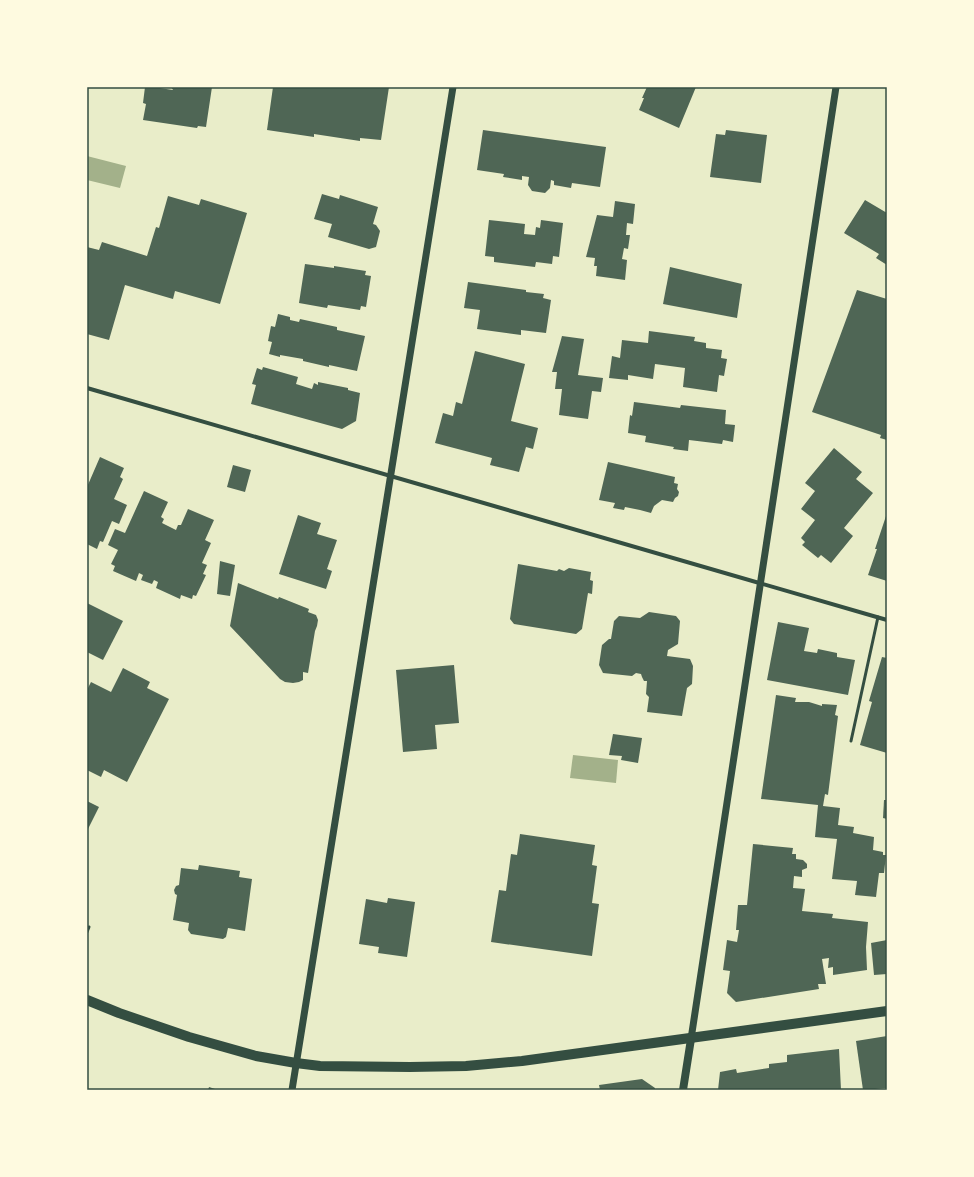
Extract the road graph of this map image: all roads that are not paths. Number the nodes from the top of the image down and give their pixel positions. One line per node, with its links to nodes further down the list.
1 (453, 87): 4 (street)
2 (836, 87): 5 (street)
3 (87, 388): 4 (street)
4 (391, 476): 5 (street); 14 (street)
5 (760, 583): 6 (street); 13 (street)
6 (878, 617): 7 (street); 8 (lane)
7 (887, 620)
8 (851, 741)
9 (89, 927): 10 (lane)
10 (87, 932)
11 (87, 1000): 14 (main road)
12 (887, 1011): 13 (main road)
13 (691, 1039): 14 (main road); 16 (main road)
14 (296, 1063): 15 (street)
15 (292, 1090)
16 (683, 1090)

